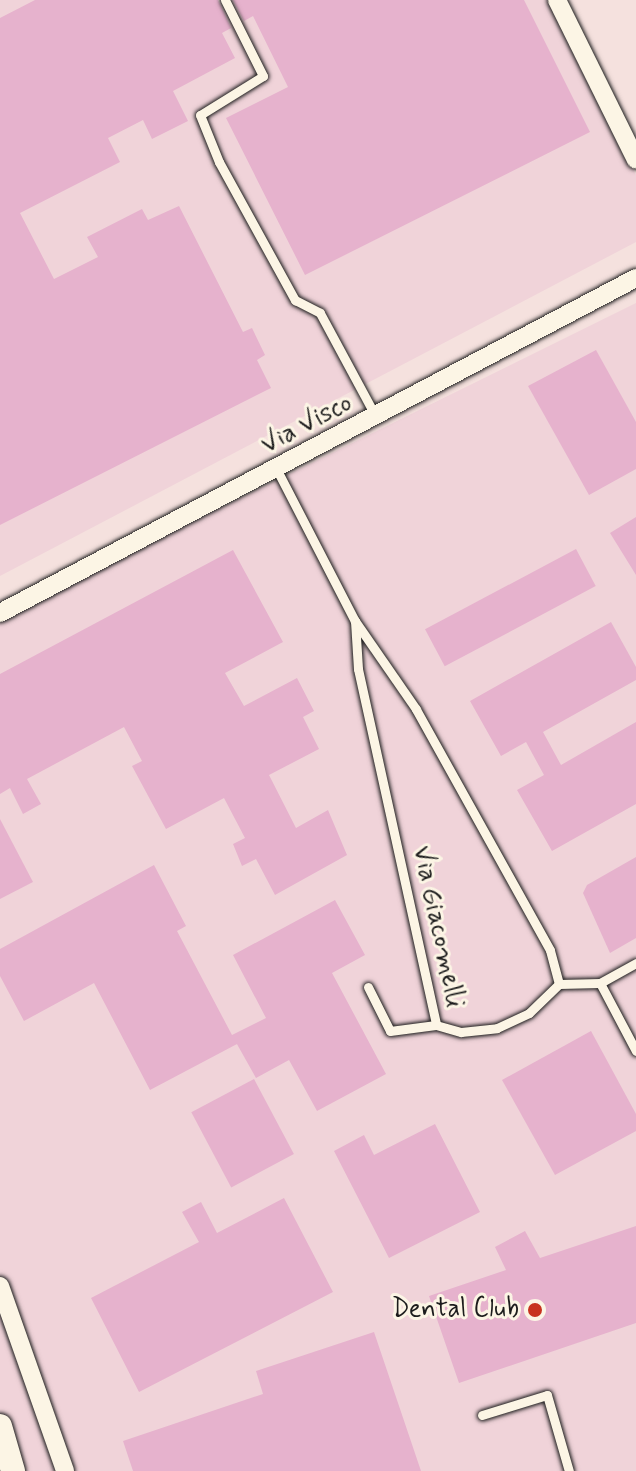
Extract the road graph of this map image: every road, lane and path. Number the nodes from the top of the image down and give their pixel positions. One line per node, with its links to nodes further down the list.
1 (225, 0): 5 (lane)
2 (557, 0): 3 (street)
3 (636, 160)
4 (636, 278): 5 (street, Via Visco)
5 (376, 417): 6 (street, Via Visco)
6 (277, 470): 7 (street, Via Visco); 8 (lane, Via Giacomelli)
7 (0, 613)
8 (355, 621): 11 (lane, Via Giacomelli); 13 (lane, Via Giacomelli)
9 (636, 963): 10 (lane)
10 (600, 983): 11 (lane); 14 (lane)
11 (559, 984): 13 (lane, Via Giacomelli)
12 (368, 987): 13 (lane)
13 (436, 1025)
14 (636, 1051)
15 (0, 1286): 19 (street)
16 (482, 1415): 20 (lane)
17 (0, 1426): 18 (street)
18 (13, 1466)
19 (65, 1471)
20 (569, 1471)

